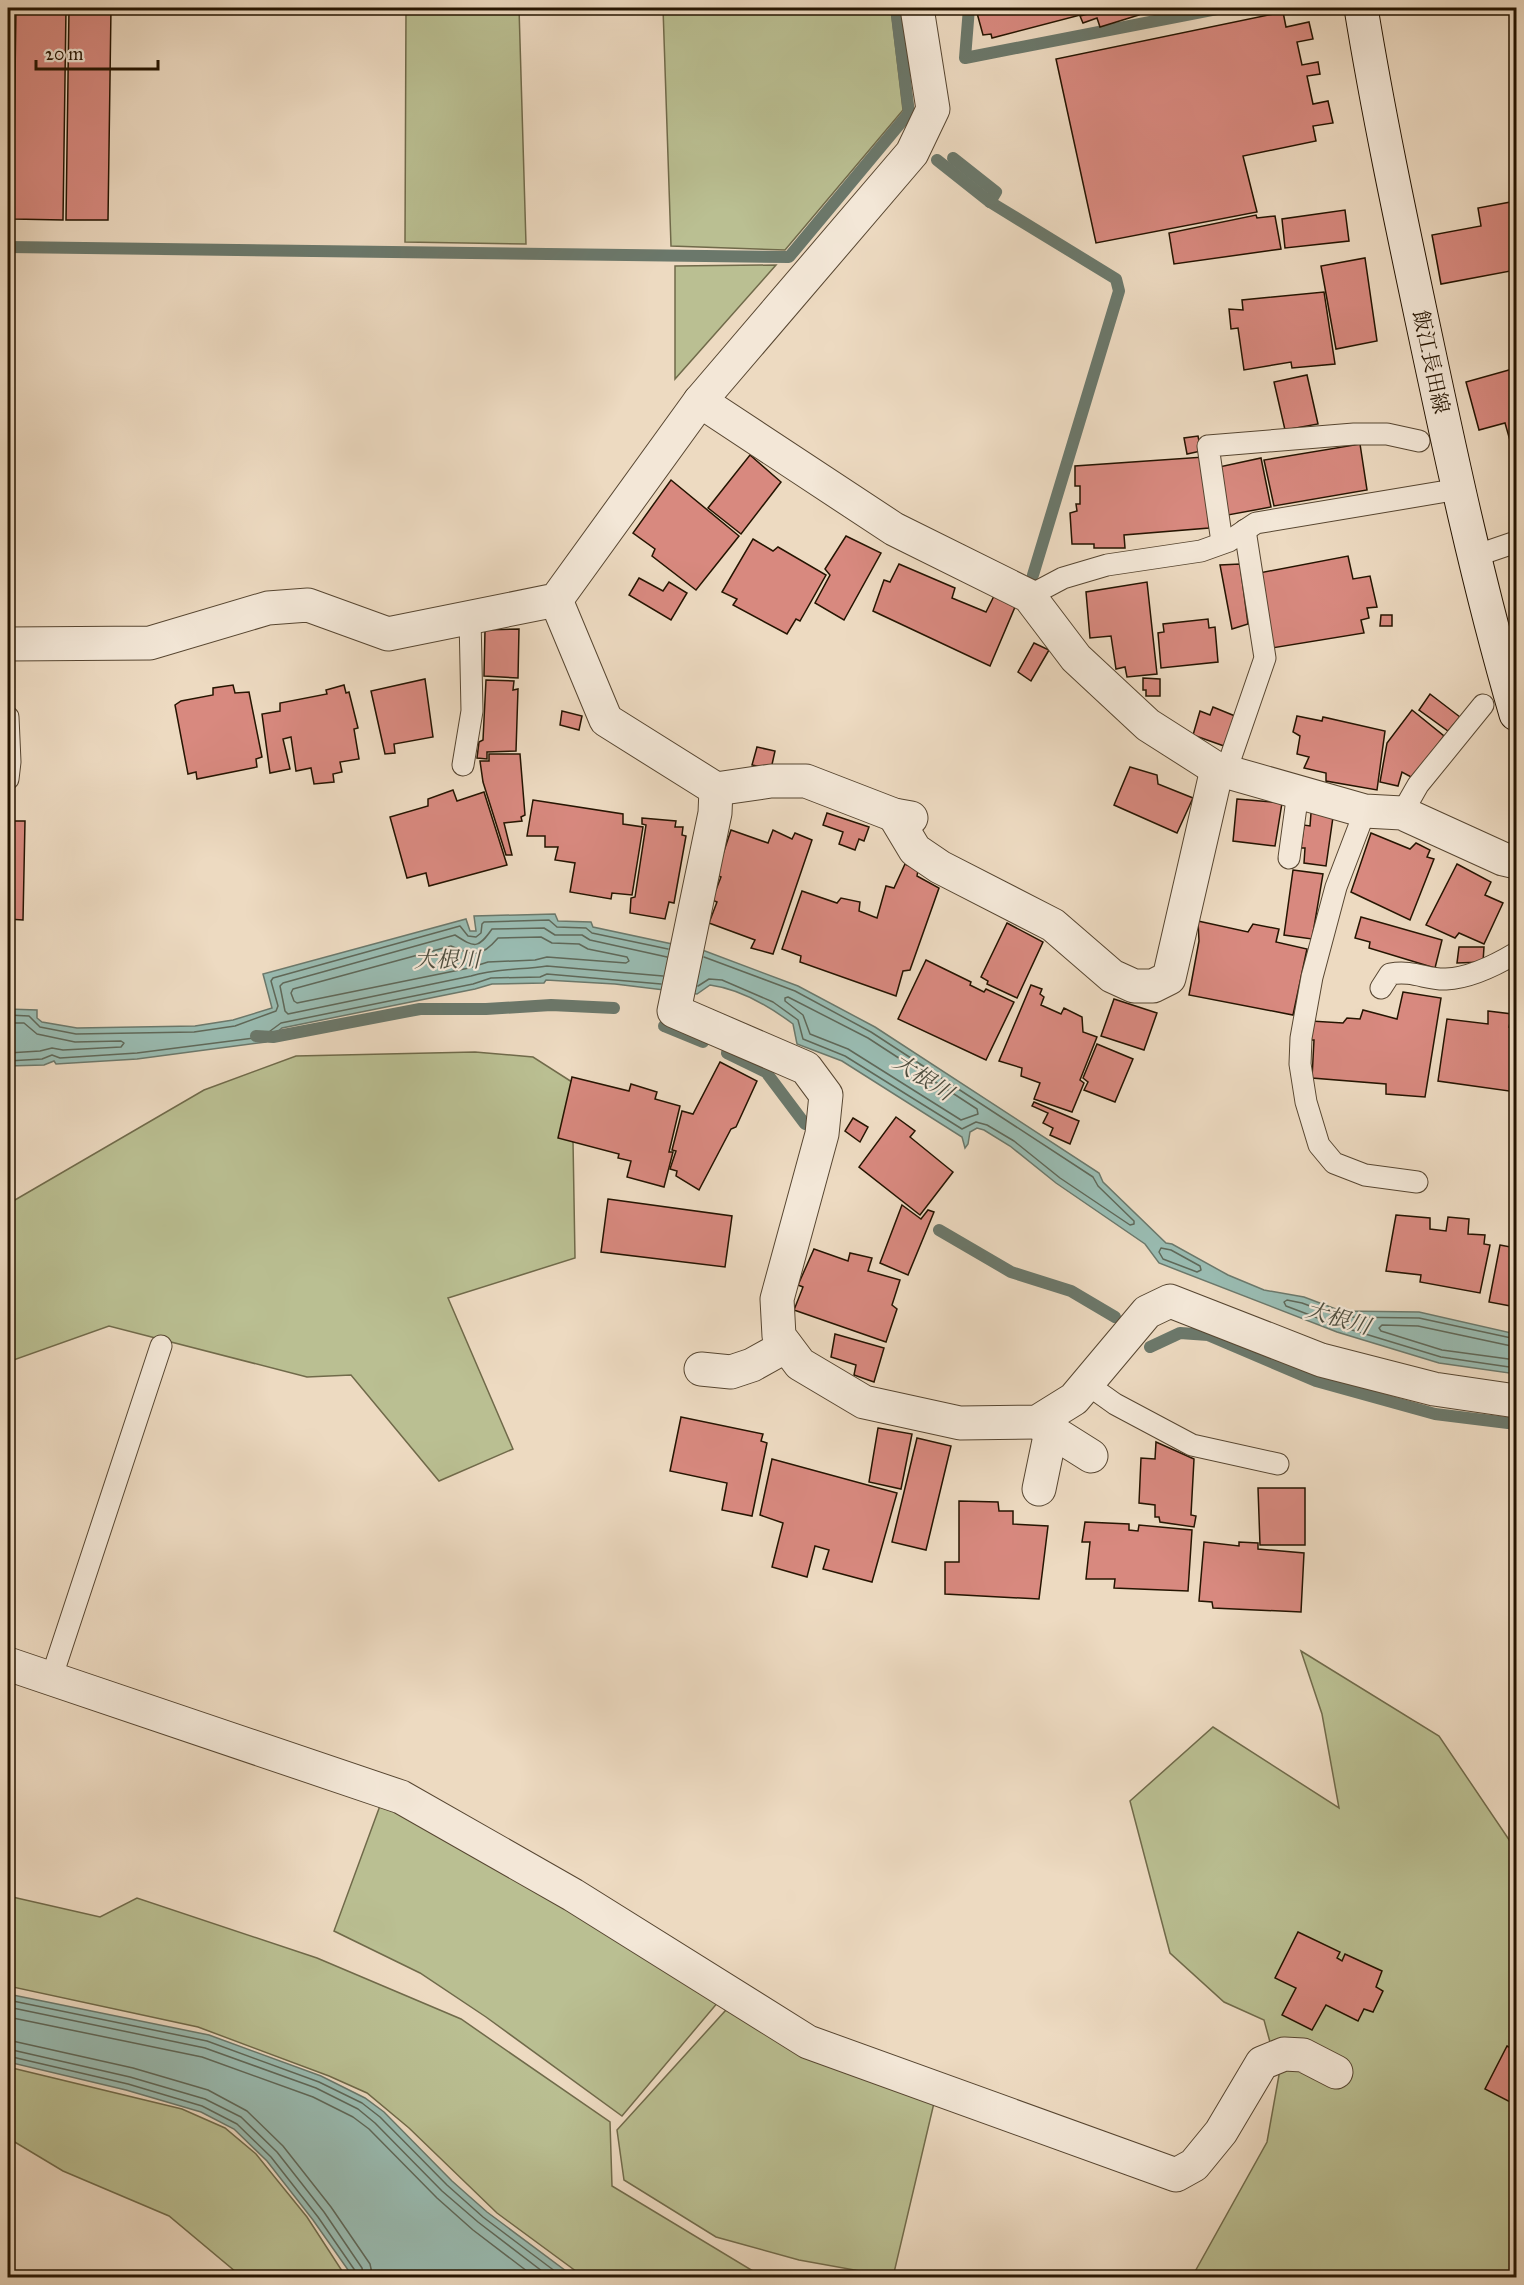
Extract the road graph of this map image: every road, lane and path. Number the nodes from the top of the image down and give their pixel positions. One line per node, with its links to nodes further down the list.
1 (917, 8): 3 (street)
2 (1361, 8): 5 (street, 飯江長田線)
3 (700, 401): 10 (street); 11 (street)
4 (1419, 441): 7 (lane)
5 (1459, 489): 6 (lane); 9 (street, 飯江長田線)
6 (1245, 530): 7 (lane); 18 (lane)
7 (1222, 542): 10 (lane)
8 (1516, 542): 9 (lane)
9 (1474, 556): 15 (street, 飯江長田線)
10 (1029, 596): 18 (street)
11 (556, 600): 12 (street); 20 (street)
12 (470, 618): 13 (street); 17 (lane)
13 (8, 644)
14 (1483, 705): 23 (lane)
15 (1516, 714)
16 (8, 717): 19 (lane)
17 (463, 765)
18 (1222, 770): 20 (street); 21 (street)
19 (8, 779)
20 (716, 789): 30 (street)
21 (1298, 792): 22 (street); 24 (lane)
22 (1365, 811): 23 (street); 28 (lane)
23 (1402, 813): 25 (street)
24 (1289, 858)
25 (1516, 862)
26 (1516, 953): 27 (lane)
27 (1382, 988)
28 (1417, 1182)
29 (161, 1346): 39 (lane)
30 (786, 1346): 31 (street); 34 (street)
31 (701, 1369)
32 (1087, 1384): 33 (street); 34 (street); 36 (lane)
33 (1516, 1401)
34 (1044, 1427): 35 (street); 37 (street)
35 (1091, 1456)
36 (1278, 1464)
37 (1039, 1489)
38 (8, 1664): 39 (street)
39 (51, 1679): 40 (street)
40 (1336, 2072)

